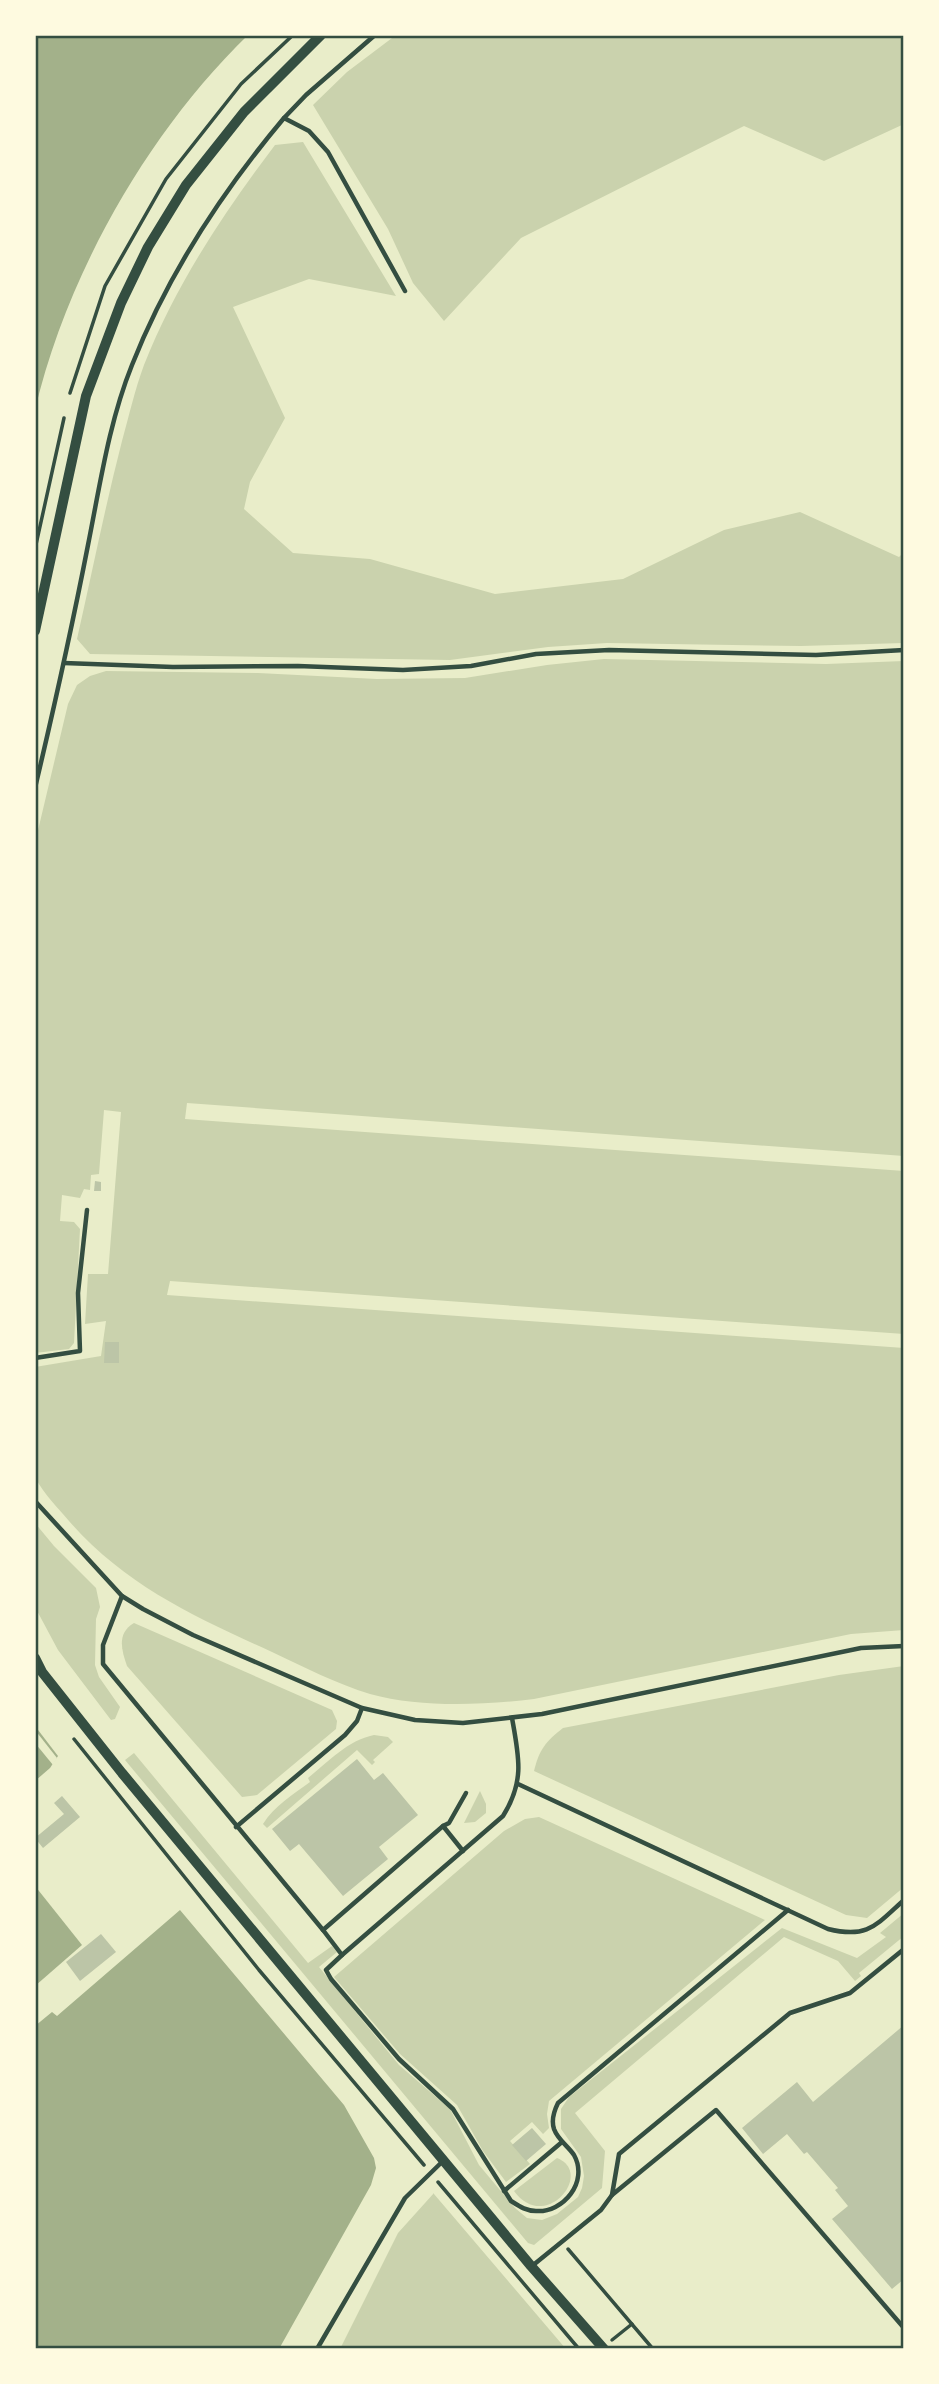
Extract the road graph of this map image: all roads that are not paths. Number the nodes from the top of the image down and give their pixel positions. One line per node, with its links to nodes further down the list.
1 (321, 35): 5 (street)
2 (375, 35): 3 (lane)
3 (284, 118): 4 (lane); 7 (lane)
4 (405, 291)
5 (35, 631)
6 (904, 650): 7 (lane)
7 (64, 663): 8 (lane)
8 (35, 789)
9 (87, 1210): 10 (lane)
10 (35, 1358)
11 (35, 1501): 12 (lane)
12 (122, 1596): 15 (lane); 20 (lane)
13 (904, 1646): 16 (lane)
14 (35, 1658): 28 (street)
15 (362, 1708): 16 (lane); 20 (lane)
16 (512, 1718): 17 (lane)
17 (517, 1784): 21 (lane); 23 (lane)
18 (466, 1793): 19 (lane)
19 (443, 1826): 21 (lane); 24 (lane)
20 (236, 1827): 24 (lane)
21 (463, 1851): 26 (lane)
22 (904, 1900): 23 (lane)
23 (788, 1910): 27 (lane)
24 (323, 1930): 26 (lane)
25 (904, 1949): 30 (lane)
26 (342, 1955): 29 (lane)
27 (562, 2142): 29 (lane); 29 (lane)
28 (444, 2160): 31 (street); 34 (lane)
29 (504, 2191)
30 (612, 2195): 31 (lane); 32 (lane)
31 (531, 2266): 33 (street)
32 (904, 2328)
33 (603, 2348)
34 (317, 2349)

